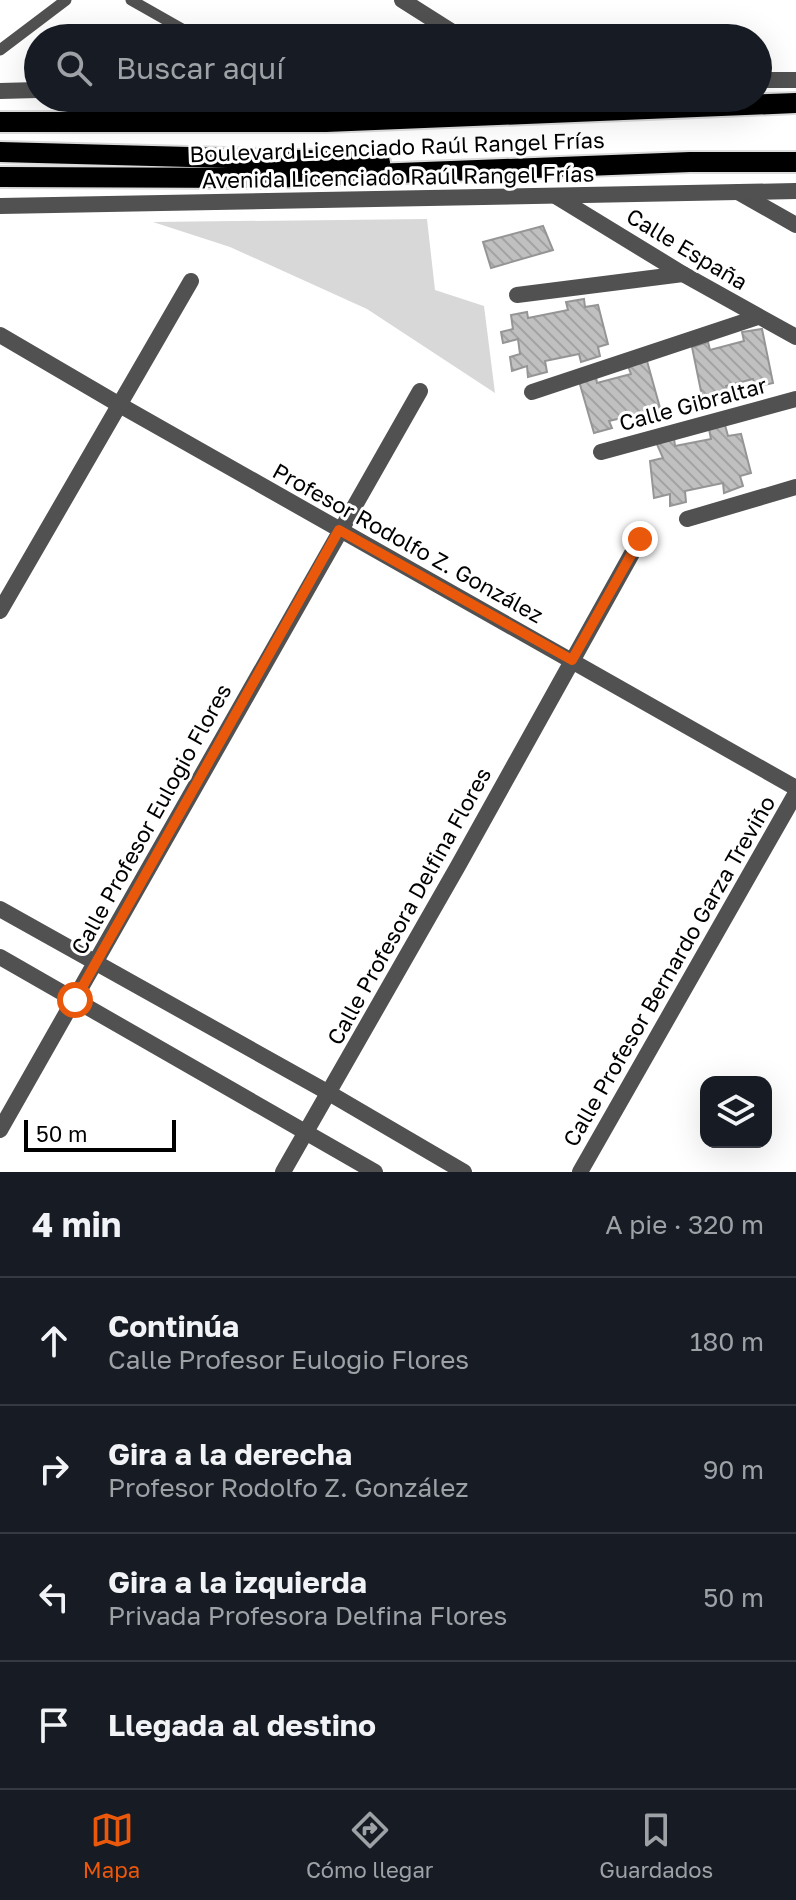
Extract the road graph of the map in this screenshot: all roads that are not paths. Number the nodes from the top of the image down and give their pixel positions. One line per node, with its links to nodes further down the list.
1 (66, 0): 4 (lane)
2 (131, 0): 5 (lane)
3 (402, 0): 6 (street)
4 (34, 24)
5 (173, 24)
6 (440, 24)
7 (24, 32): 8 (lane)
8 (0, 50)
9 (772, 80): 10 (street)
10 (796, 80)
11 (24, 90): 12 (street)
12 (0, 91)
13 (796, 103): 14 (main road, Boulevard Licenciado Raúl Rangel Frías)
14 (772, 104)
15 (527, 112): 17 (street, Boulevard Licenciado Raúl Rangel Frías)
16 (560, 112): 17 (main road, Boulevard Licenciado Raúl Rangel Frías)
17 (534, 113): 18 (main road, Boulevard Licenciado Raúl Rangel Frías)
18 (0, 122)
19 (0, 152): 21 (main road)
20 (796, 162): 21 (main road, Boulevard Licenciado Raúl Rangel Frías)
21 (437, 170): 22 (main road, Boulevard Licenciado Raúl Rangel Frías)
22 (0, 177)
23 (796, 191): 24 (street, Avenida Licenciado Raúl Rangel Frías)
24 (738, 192): 25 (street, Avenida Licenciado Raúl Rangel Frías); 27 (street)
25 (557, 197): 26 (street, Avenida Licenciado Raúl Rangel Frías); 28 (street, Calle España)
26 (0, 206)
27 (796, 225)
28 (683, 274): 30 (street); 31 (street, Calle España)
29 (191, 281): 37 (street)
30 (517, 295)
31 (758, 317): 33 (street, Calle España); 35 (street)
32 (0, 335): 37 (street, Profesor Rodolfo Z. González)
33 (796, 337)
34 (420, 391): 41 (street, Calle Profesor Eulogio Flores)
35 (532, 392)
36 (796, 399): 38 (street, Calle Gibraltar)
37 (118, 404): 41 (street, Profesor Rodolfo Z. González); 43 (street)
38 (601, 452)
39 (796, 487): 40 (street)
40 (687, 519)
41 (339, 530): 44 (street, Profesor Rodolfo Z. González); 48 (street, Calle Profesor Eulogio Flores)
42 (640, 539): 44 (street, Calle Profesora Delfina Flores)
43 (0, 611)
44 (572, 660): 45 (street, Profesor Rodolfo Z. González); 50 (street, Calle Profesora Delfina Flores)
45 (796, 790): 56 (street, Calle Profesor Bernardo Garza Treviño)
46 (0, 909): 48 (street)
47 (0, 957): 49 (street)
48 (96, 963): 49 (street, Calle Profesor Eulogio Flores); 50 (street)
49 (75, 1000): 51 (street, Calle Profesor Eulogio Flores); 52 (street)
50 (329, 1093): 52 (street, Calle Profesora Delfina Flores); 55 (street)
51 (0, 1130)
52 (306, 1132): 53 (street, Calle Profesora Delfina Flores); 54 (street)
53 (283, 1172)
54 (375, 1172)
55 (464, 1172)
56 (580, 1172)

